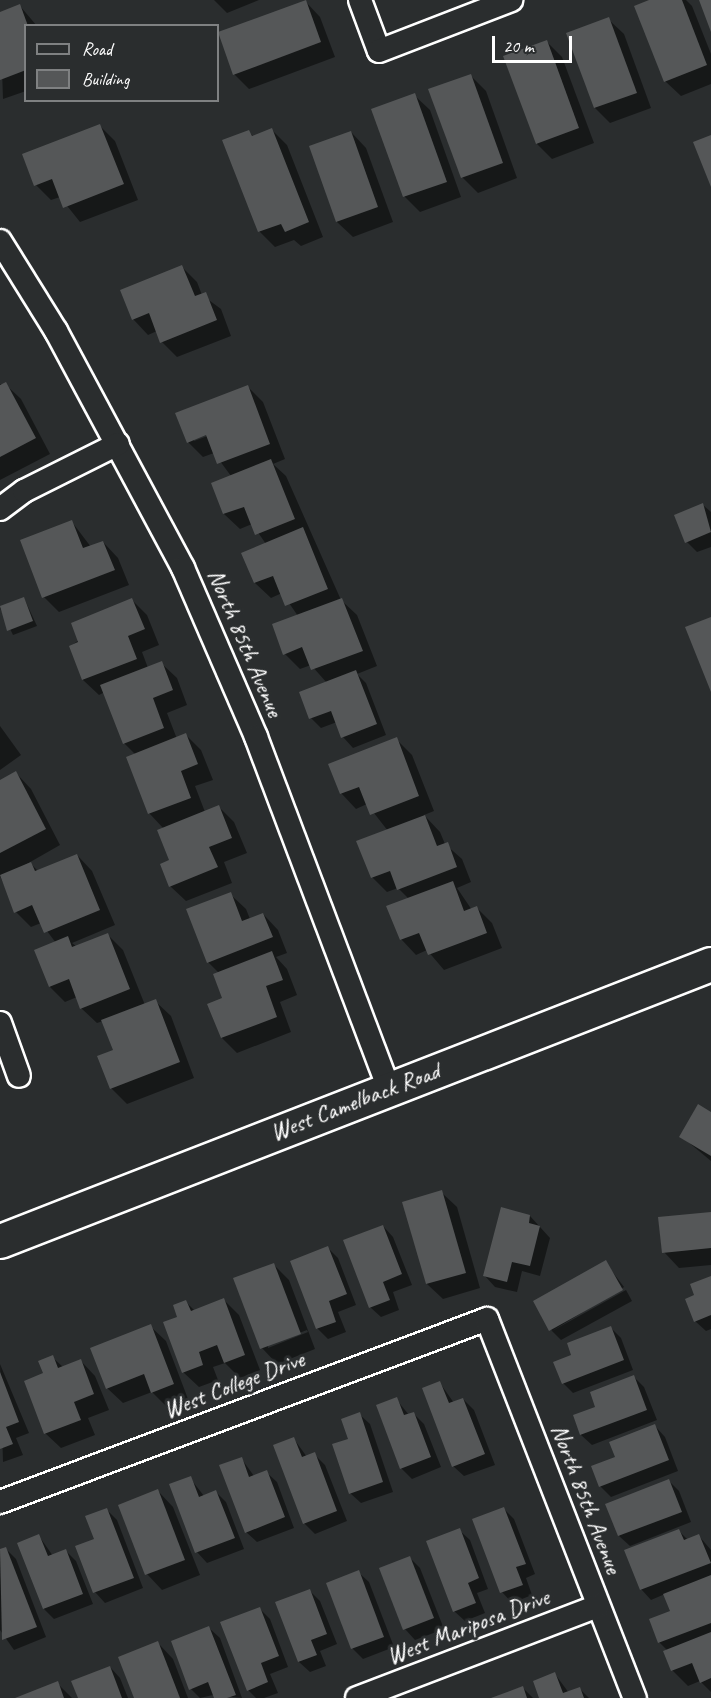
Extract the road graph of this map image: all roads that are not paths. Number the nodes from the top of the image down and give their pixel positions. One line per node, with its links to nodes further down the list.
1 (360, 0): 2 (street)
2 (511, 0)
3 (0, 241): 4 (street, North 85th Avenue)
4 (118, 444): 5 (street); 9 (street, North 85th Avenue)
5 (0, 509)
6 (711, 964): 9 (main road, West Camelback Road)
7 (0, 1023): 8 (street)
8 (19, 1076)
9 (389, 1089): 10 (main road, West Camelback Road)
10 (0, 1241)
11 (487, 1319): 12 (street, West College Drive); 13 (street, North 85th Avenue)
12 (0, 1502)
13 (598, 1606): 14 (street, West Mariposa Drive); 15 (street, North 85th Avenue)
14 (357, 1698)
15 (635, 1698)

